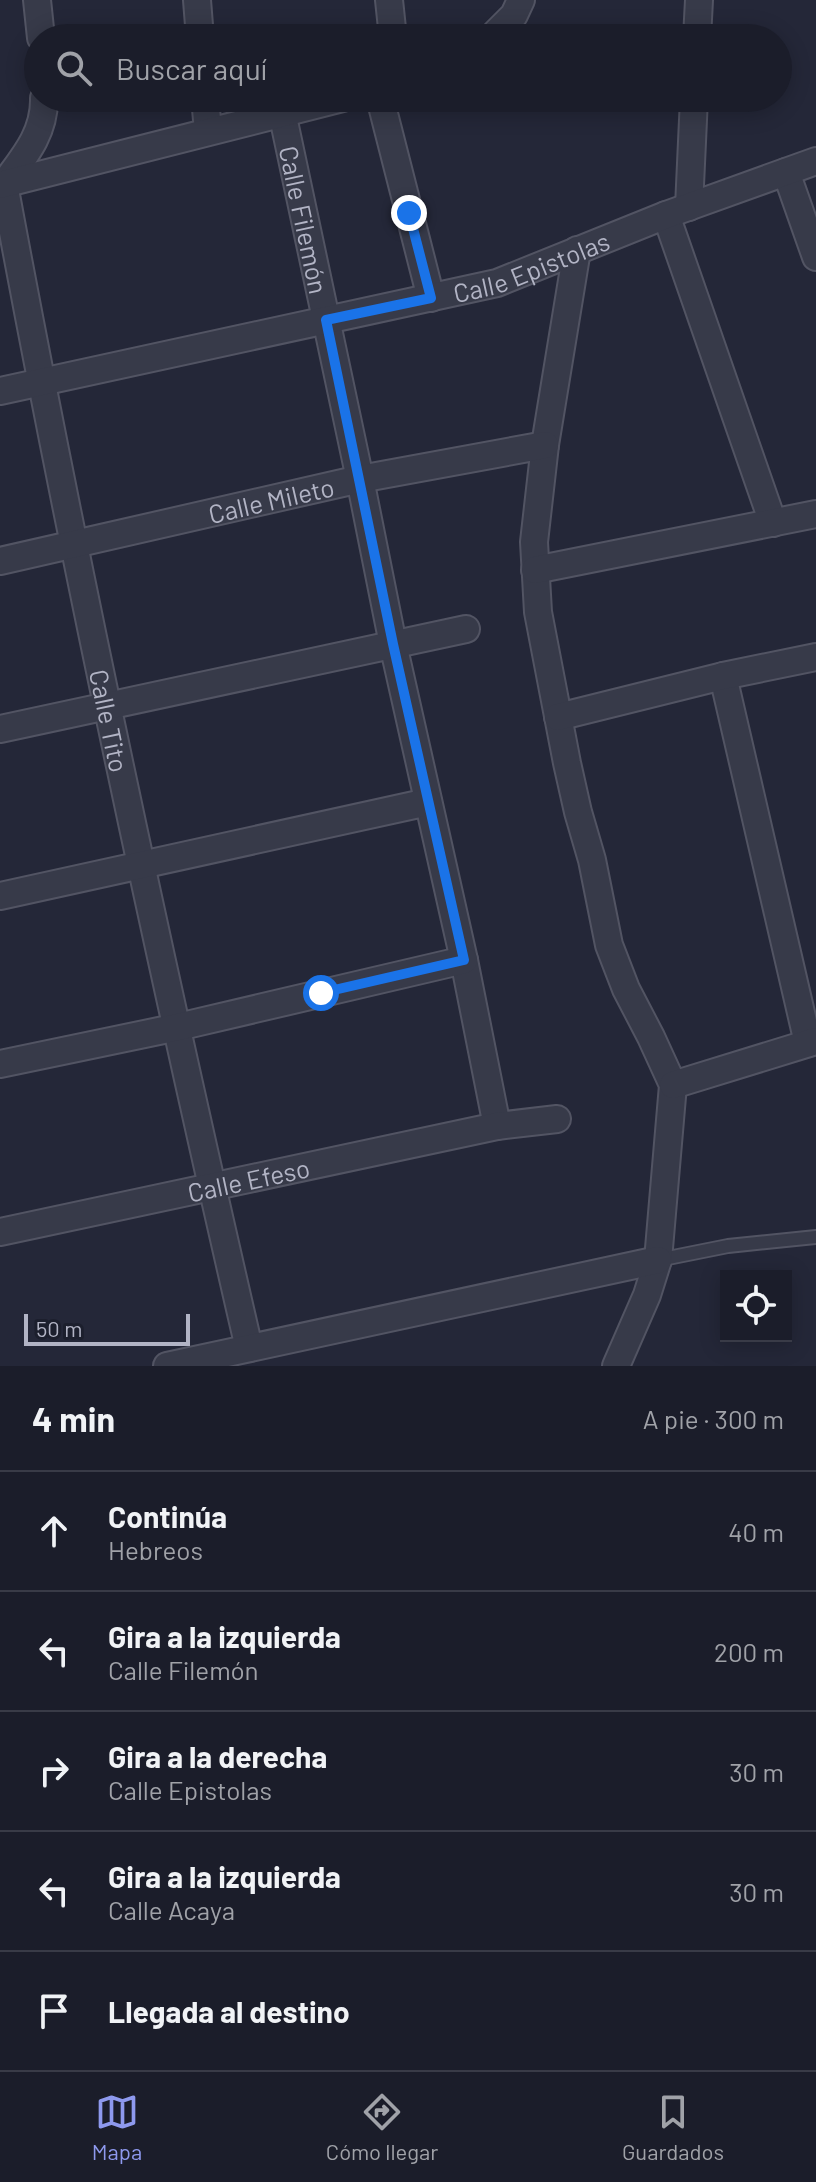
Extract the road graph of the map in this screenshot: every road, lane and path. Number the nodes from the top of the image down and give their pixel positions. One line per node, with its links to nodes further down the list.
1 (37, 0): 7 (street)
2 (197, 0): 8 (street)
3 (389, 0): 9 (street)
4 (521, 0): 10 (street)
5 (723, 0): 6 (street)
6 (699, 4): 11 (street)
7 (40, 24)
8 (199, 24)
9 (392, 24)
10 (505, 24)
11 (698, 24)
12 (43, 112): 20 (street)
13 (206, 112): 17 (street)
14 (282, 112): 17 (street); 25 (street, Calle Filemón)
15 (384, 112): 24 (street)
16 (692, 112): 21 (street)
17 (208, 131): 20 (street)
18 (816, 161): 19 (street, Calle Epistolas)
19 (786, 172): 21 (street, Calle Epistolas); 23 (street)
20 (2, 185): 26 (street, Calle Tito)
21 (677, 211): 22 (street, Calle Epistolas); 31 (street)
22 (577, 250): 24 (street, Calle Epistolas); 28 (street)
23 (816, 257)
24 (431, 298): 25 (street, Calle Epistolas)
25 (326, 320): 26 (street, Calle Epistolas); 29 (street, Calle Filemón)
26 (41, 382): 27 (street, Calle Epistolas); 32 (street, Calle Tito)
27 (0, 391)
28 (545, 445): 29 (street, Calle Mileto); 34 (street)
29 (360, 479): 32 (street, Calle Mileto); 36 (street, Calle Filemón)
30 (816, 514): 31 (street)
31 (773, 523): 34 (street)
32 (74, 546): 33 (street, Calle Mileto); 39 (street, Calle Tito)
33 (0, 561)
34 (535, 570): 40 (street)
35 (466, 629): 36 (street)
36 (393, 644): 39 (street); 42 (street, Calle Filemón)
37 (816, 657): 38 (street)
38 (723, 676): 40 (street); 47 (street)
39 (106, 706): 41 (street); 43 (street, Calle Tito)
40 (558, 717): 49 (street)
41 (0, 729)
42 (428, 802): 43 (street); 45 (street, Calle Filemón)
43 (140, 865): 44 (street); 46 (street, Calle Tito)
44 (0, 896)
45 (464, 960): 46 (street); 51 (street, Calle Filemón)
46 (178, 1027): 48 (street); 52 (street, Calle Tito)
47 (812, 1042): 49 (street)
48 (0, 1064)
49 (673, 1085): 55 (street)
50 (557, 1119): 51 (street, Calle Efeso)
51 (497, 1126): 52 (street, Calle Efeso)
52 (212, 1187): 53 (street, Calle Efeso); 56 (street, Calle Tito)
53 (0, 1232)
54 (816, 1237): 55 (lane)
55 (658, 1260): 56 (street); 58 (street)
56 (249, 1348): 57 (street)
57 (167, 1366)
58 (616, 1366)

